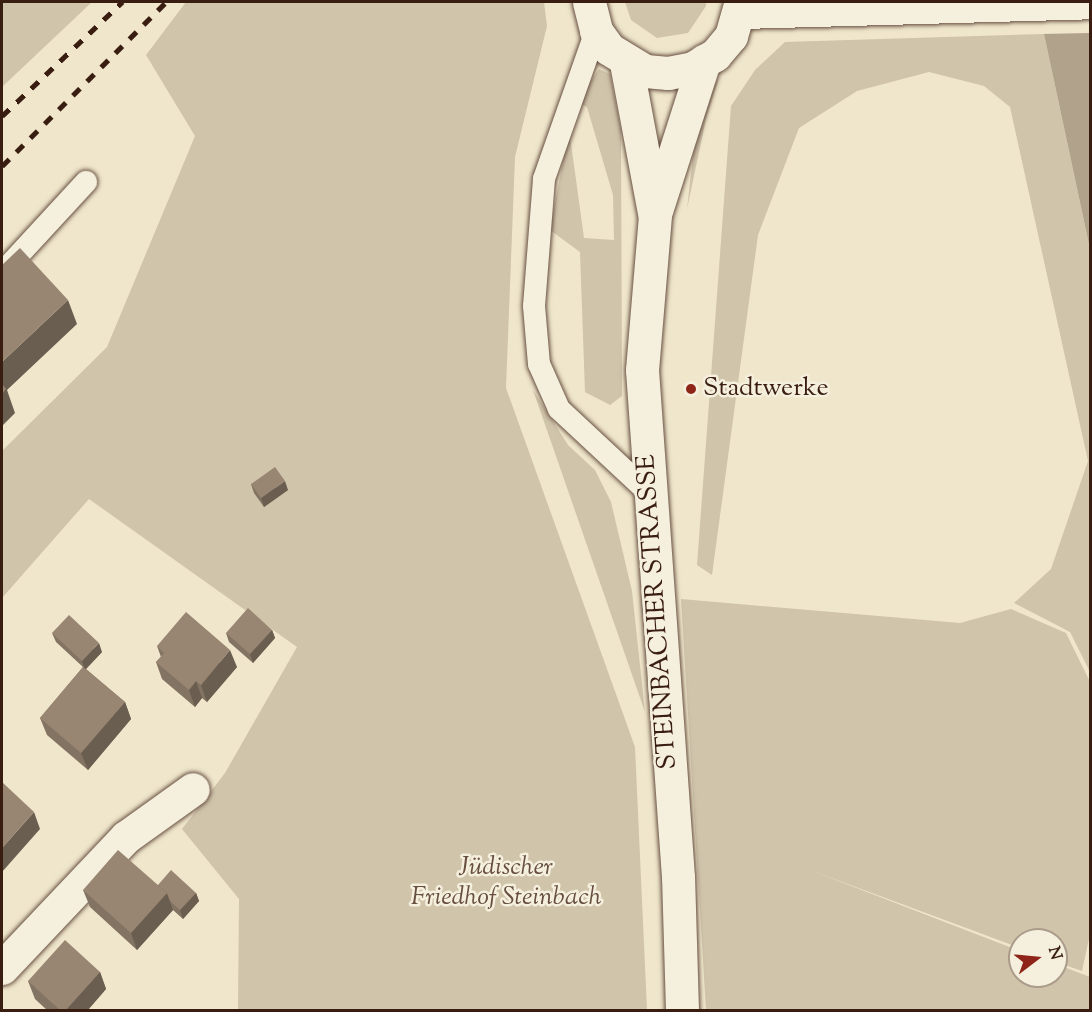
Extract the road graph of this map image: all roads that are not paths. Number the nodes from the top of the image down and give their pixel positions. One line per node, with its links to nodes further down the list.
1 (1090, 2): 2 (main road)
2 (741, 7): 4 (main road)
3 (592, 16): 5 (main road); 9 (lane)
4 (704, 61): 5 (main road); 7 (main road, STEINBACHER STRASSE)
5 (626, 63): 7 (main road, STEINBACHER STRASSE)
6 (86, 182): 8 (lane)
7 (655, 214): 9 (main road, STEINBACHER STRASSE)
8 (2, 273)
9 (650, 494): 12 (main road, STEINBACHER STRASSE)
10 (193, 789): 11 (main road)
11 (2, 968)
12 (682, 1011)

